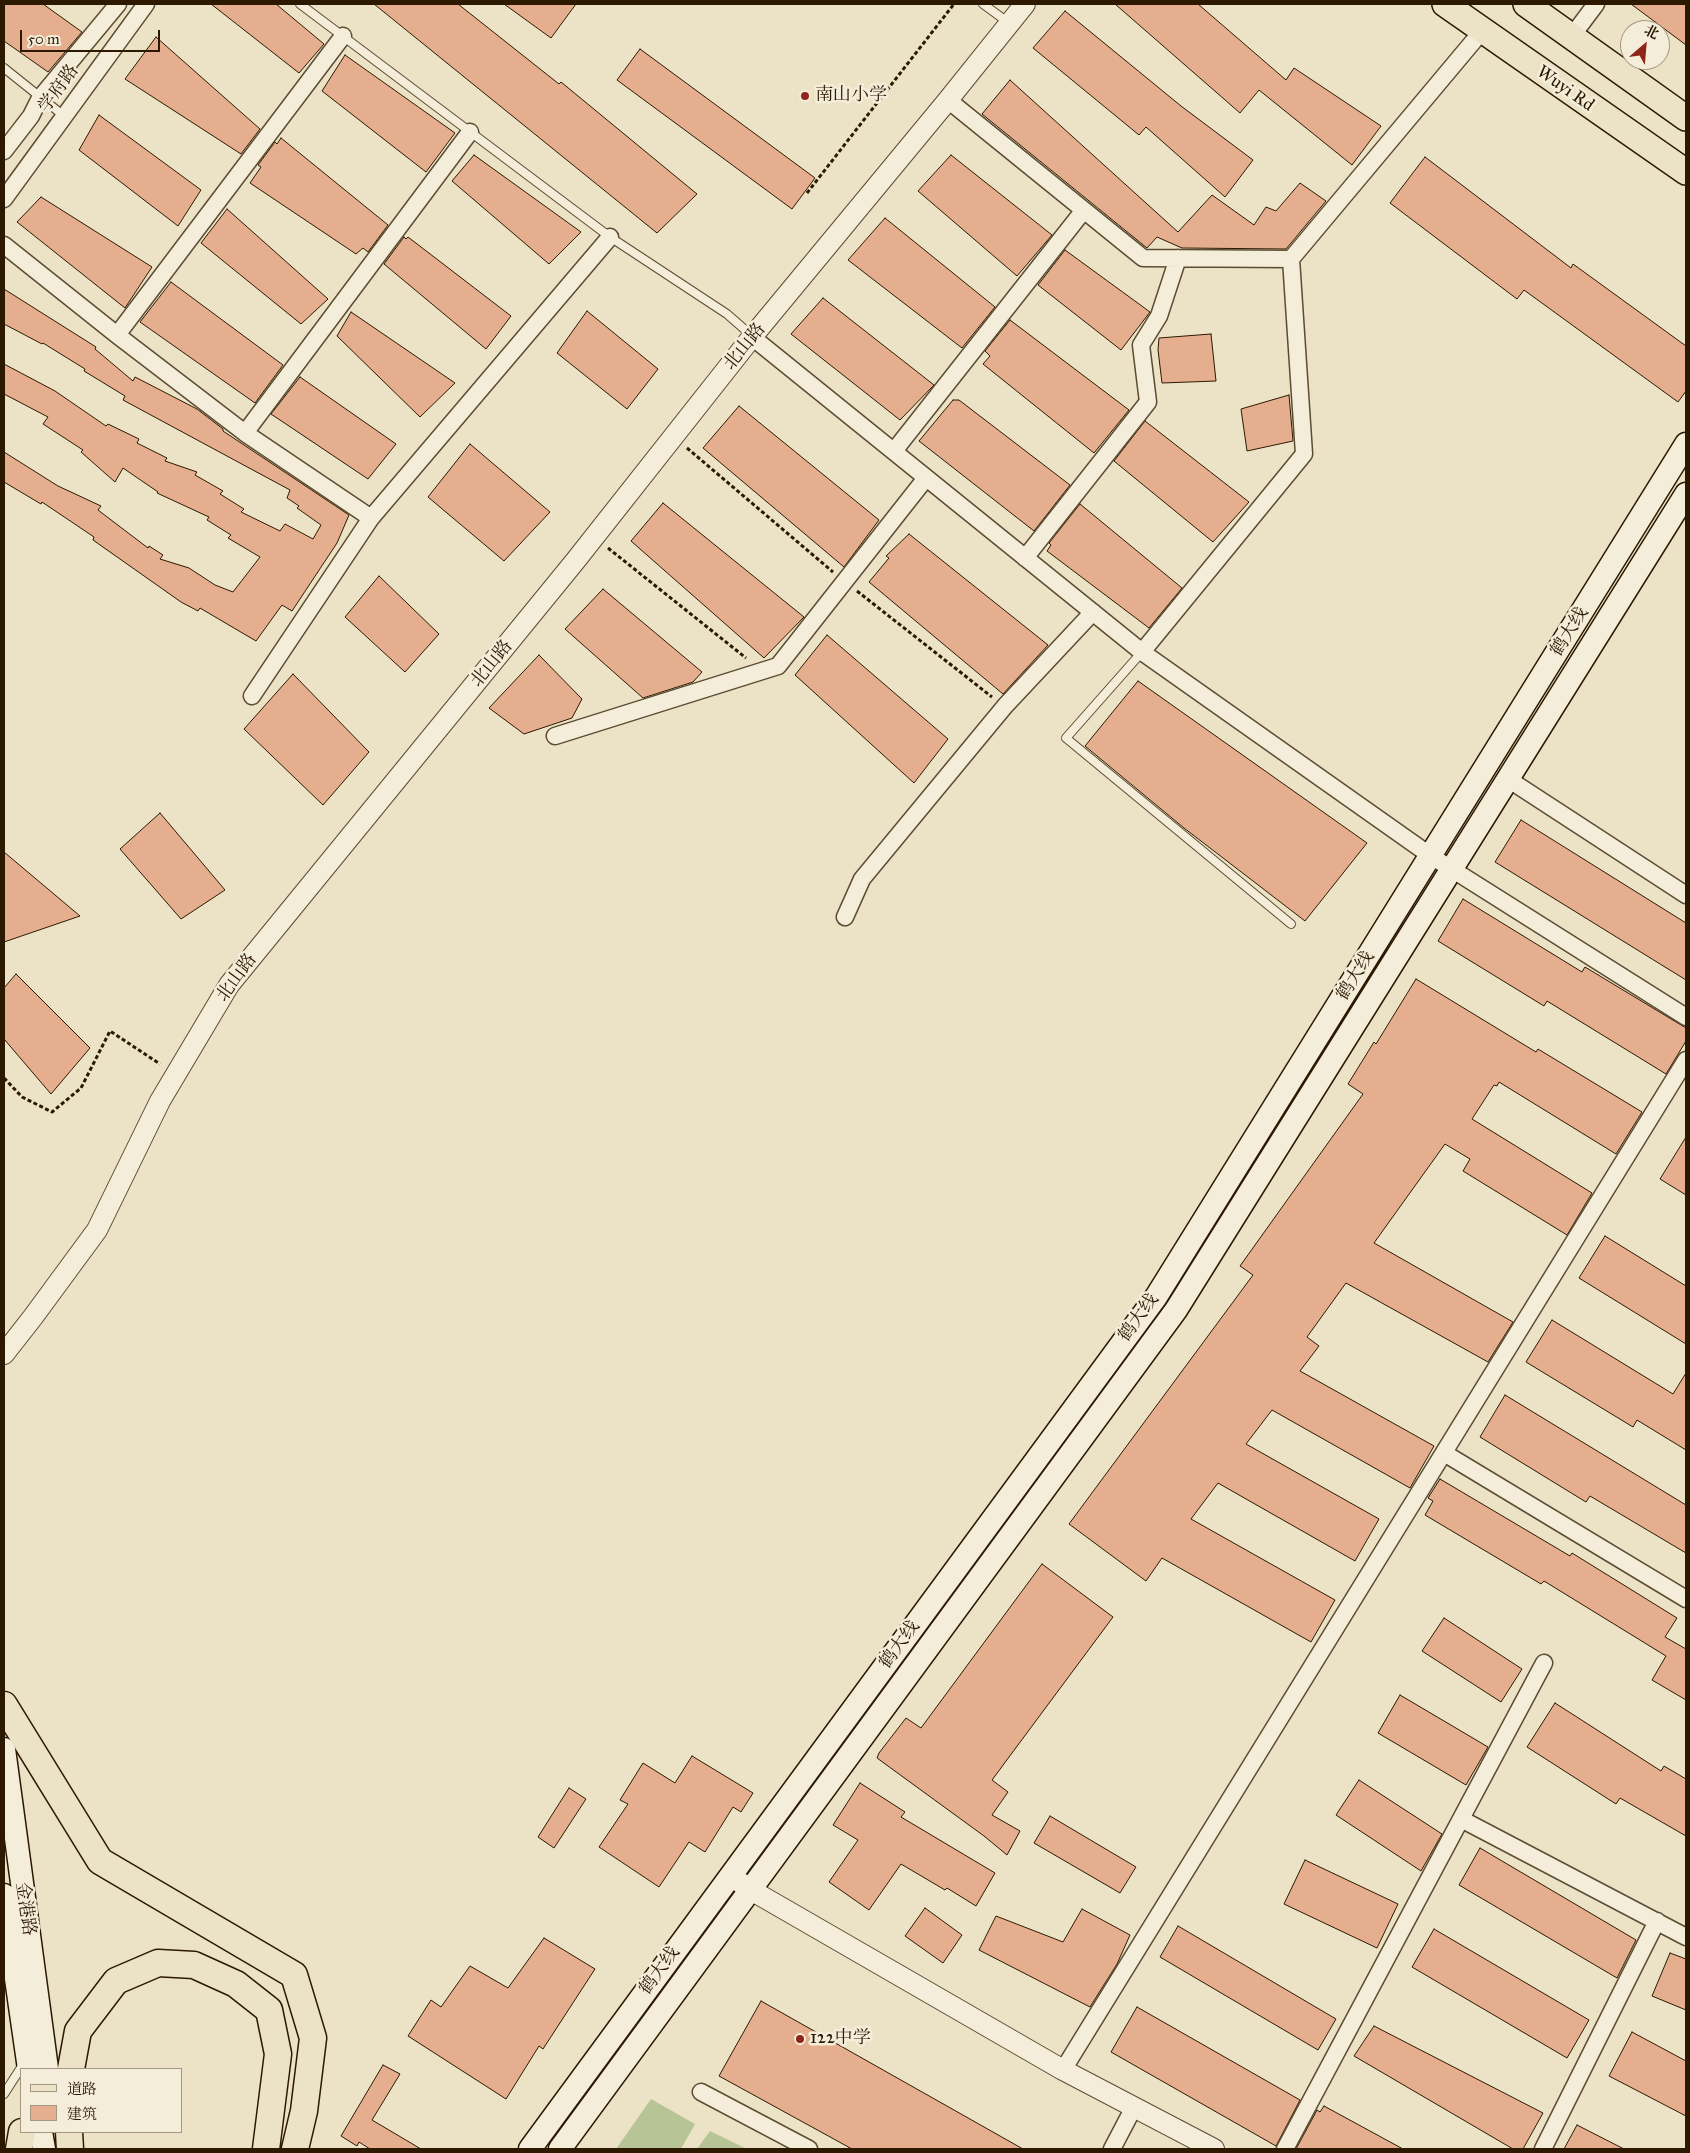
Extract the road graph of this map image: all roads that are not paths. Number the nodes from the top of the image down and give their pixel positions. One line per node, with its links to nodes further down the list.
1 (118, 4): 14 (street)
2 (146, 4): 16 (street, 学府路)
3 (300, 4): 11 (lane)
4 (983, 4): 9 (lane)
5 (1025, 4): 9 (street, 北山路)
6 (1445, 4): 10 (main road, Wuyi Rd)
7 (1526, 4): 12 (main road)
8 (1596, 4): 12 (street)
9 (1009, 23): 15 (street, 北山路)
10 (1482, 31): 20 (main road, Wuyi Rd); 26 (street)
11 (343, 36): 18 (lane); 27 (street)
12 (1572, 36): 17 (main road)
13 (4, 68): 14 (lane)
14 (40, 98): 16 (lane); 19 (street)
15 (948, 100): 22 (street); 28 (street, 北山路)
16 (64, 116): 21 (street, 学府路)
17 (1686, 118)
18 (470, 132): 23 (lane); 29 (street)
19 (4, 152)
20 (1686, 172)
21 (4, 198)
22 (1084, 210): 25 (street); 31 (street)
23 (610, 237): 28 (lane); 34 (street)
24 (4, 245): 27 (street)
25 (1178, 258): 26 (street); 35 (street)
26 (1291, 259): 37 (street)
27 (117, 335): 29 (street)
28 (752, 337): 31 (street); 48 (street, 北山路)
29 (245, 433): 34 (street)
30 (1686, 444): 41 (main road, 鹤大线)
31 (894, 451): 32 (street)
32 (926, 478): 35 (street); 39 (street)
33 (1686, 494): 40 (main road, 鹤大线)
34 (371, 518): 38 (street)
35 (1025, 558): 36 (street)
36 (1093, 612): 37 (street); 44 (street)
37 (1142, 652): 41 (street); 45 (lane)
38 (252, 696)
39 (555, 736)
40 (1508, 780): 42 (main road, 鹤大线); 43 (street)
41 (1431, 856): 42 (street); 55 (main road, 鹤大线)
42 (1452, 869): 46 (street); 56 (main road, 鹤大线)
43 (1686, 894)
44 (845, 917)
45 (1291, 924)
46 (1686, 1017)
47 (1686, 1060): 49 (street)
48 (4, 1354)
49 (1444, 1453): 50 (street); 63 (street)
50 (1686, 1599)
51 (1544, 1663): 54 (street)
52 (4, 1704): 77 (highway)
53 (4, 1749): 61 (main road, 金港路)
54 (1461, 1819): 58 (street); 83 (street)
55 (731, 1876): 56 (street); 78 (main road, 鹤大线)
56 (751, 1890): 63 (street); 79 (main road, 鹤大线)
57 (4, 1896): 60 (main road, 金港路)
58 (1657, 1922): 59 (street); 84 (street)
59 (1686, 1937)
60 (28, 2063)
61 (46, 2068)
62 (71, 2068): 76 (highway)
63 (1063, 2070): 67 (street)
64 (20, 2073): 66 (lane)
65 (701, 2092): 80 (street)
66 (4, 2094)
67 (1134, 2107): 81 (street); 82 (street)
68 (22, 2133): 72 (highway)
69 (41, 2133): 73 (main road)
70 (58, 2133): 74 (main road)
71 (68, 2133): 75 (highway)
72 (19, 2149)
73 (44, 2149)
74 (61, 2149)
75 (70, 2149)
76 (266, 2149)
77 (295, 2149)
78 (530, 2149)
79 (560, 2149)
80 (808, 2149)
81 (1112, 2149)
82 (1214, 2149)
83 (1285, 2149)
84 (1543, 2149)

